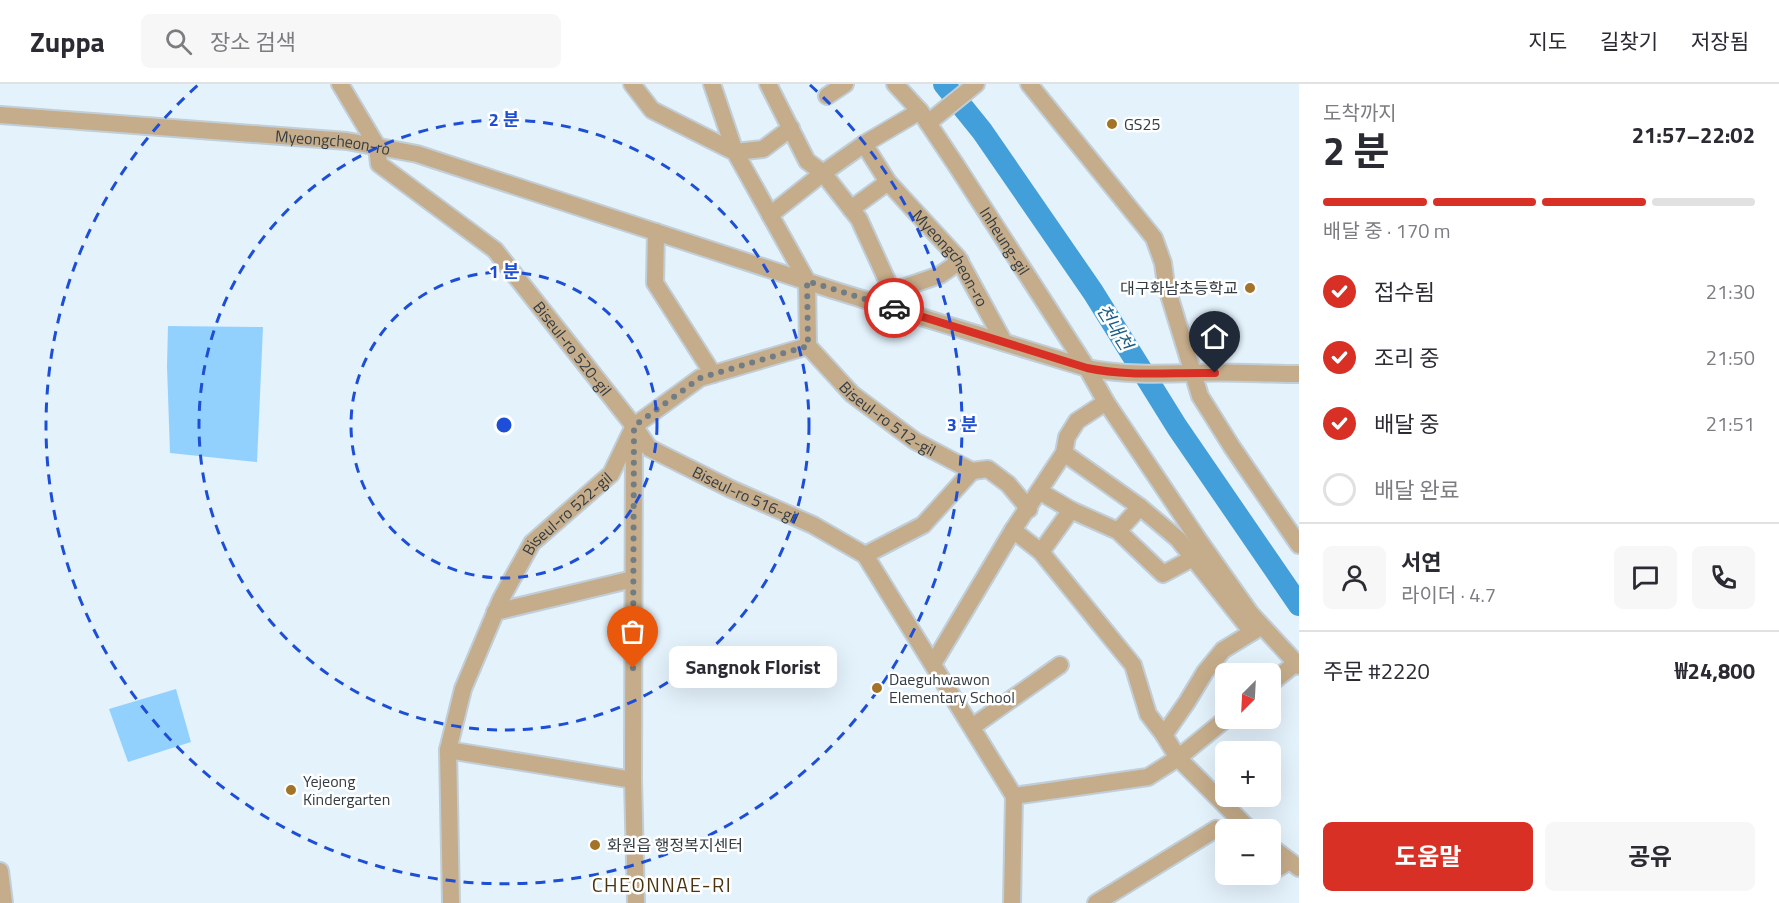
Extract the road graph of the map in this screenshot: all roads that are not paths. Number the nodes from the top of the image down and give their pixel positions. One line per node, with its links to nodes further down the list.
1 (340, 84): 14 (street, Biseul-ro 520-gil)
2 (632, 84): 15 (street)
3 (712, 84): 15 (street)
4 (768, 84): 12 (street)
5 (845, 84): 9 (street)
6 (895, 84): 11 (street, Inheung-gil)
7 (976, 84): 11 (street)
8 (1029, 84): 28 (street)
9 (827, 96)
10 (0, 115): 14 (street, Myeongcheon-ro)
11 (924, 117): 13 (street); 27 (street, Inheung-gil)
12 (790, 128): 15 (street); 16 (street)
13 (864, 144): 16 (street); 17 (street, Myeongcheon-ro)
14 (377, 147): 20 (street, Myeongcheon-ro); 32 (street, Biseul-ro 520-gil)
15 (735, 152): 19 (street)
16 (823, 173): 18 (street); 19 (street)
17 (888, 182): 18 (street); 21 (street, Myeongcheon-ro)
18 (851, 209): 23 (street)
19 (770, 215): 22 (street)
20 (656, 232): 22 (street, Myeongcheon-ro); 29 (street)
21 (960, 261): 23 (street); 25 (street, Myeongcheon-ro)
22 (807, 281): 24 (street, Myeongcheon-ro); 26 (street)
23 (893, 291): 24 (street)
24 (902, 311): 25 (street, Myeongcheon-ro)
25 (1004, 342): 27 (street, Myeongcheon-ro)
26 (808, 346): 29 (street, Biseul-ro 522-gil); 34 (street, Biseul-ro 512-gil)
27 (1087, 368): 28 (street, Myeongcheon-ro); 31 (street, Inheung-gil)
28 (1194, 373): 30 (street, Myeongcheon-ro); 41 (street)
29 (712, 374): 32 (street, Biseul-ro 522-gil)
30 (1299, 374)
31 (1106, 402): 33 (street); 42 (street, Inheung-gil)
32 (634, 426): 44 (street, Biseul-ro 516-gil); 45 (street); 46 (street, Biseul-ro 522-gil)
33 (1064, 453): 35 (street); 36 (street, Inheung-gil)
34 (972, 471): 37 (street, Biseul-ro 512-gil); 44 (street)
35 (1039, 491): 37 (street); 38 (street)
36 (1140, 507): 40 (street); 42 (street, Inheung-gil)
37 (1029, 509): 39 (street)
38 (1071, 510): 40 (street); 43 (street)
39 (1013, 530): 43 (street); 48 (street)
40 (1118, 531): 42 (street)
41 (1299, 544)
42 (1192, 548): 47 (street, Inheung-gil)
43 (1041, 552): 54 (street)
44 (866, 555): 48 (street, Biseul-ro 516-gil)
45 (633, 579): 46 (street); 57 (street)
46 (495, 612): 55 (street, Biseul-ro 522-gil)
47 (1257, 629): 49 (street, Inheung-gil); 54 (street)
48 (933, 664): 52 (street, Biseul-ro 516-gil)
49 (1298, 664): 51 (street, Inheung-gil)
50 (1060, 665): 52 (street)
51 (1281, 676)
52 (972, 727): 58 (street, Biseul-ro 516-gil)
53 (1215, 728): 56 (street)
54 (1164, 735): 56 (street)
55 (448, 750): 57 (street); 65 (street, Biseul-ro 522-gil)
56 (1179, 758): 58 (street); 59 (street)
57 (633, 780): 66 (street)
58 (1014, 796): 67 (street)
59 (1239, 819)
60 (1215, 830): 68 (street)
61 (1281, 855): 62 (street)
62 (1294, 865)
63 (0, 871): 64 (street)
64 (4, 903)
65 (450, 903)
66 (636, 903)
67 (1012, 903)
68 (1096, 903)

